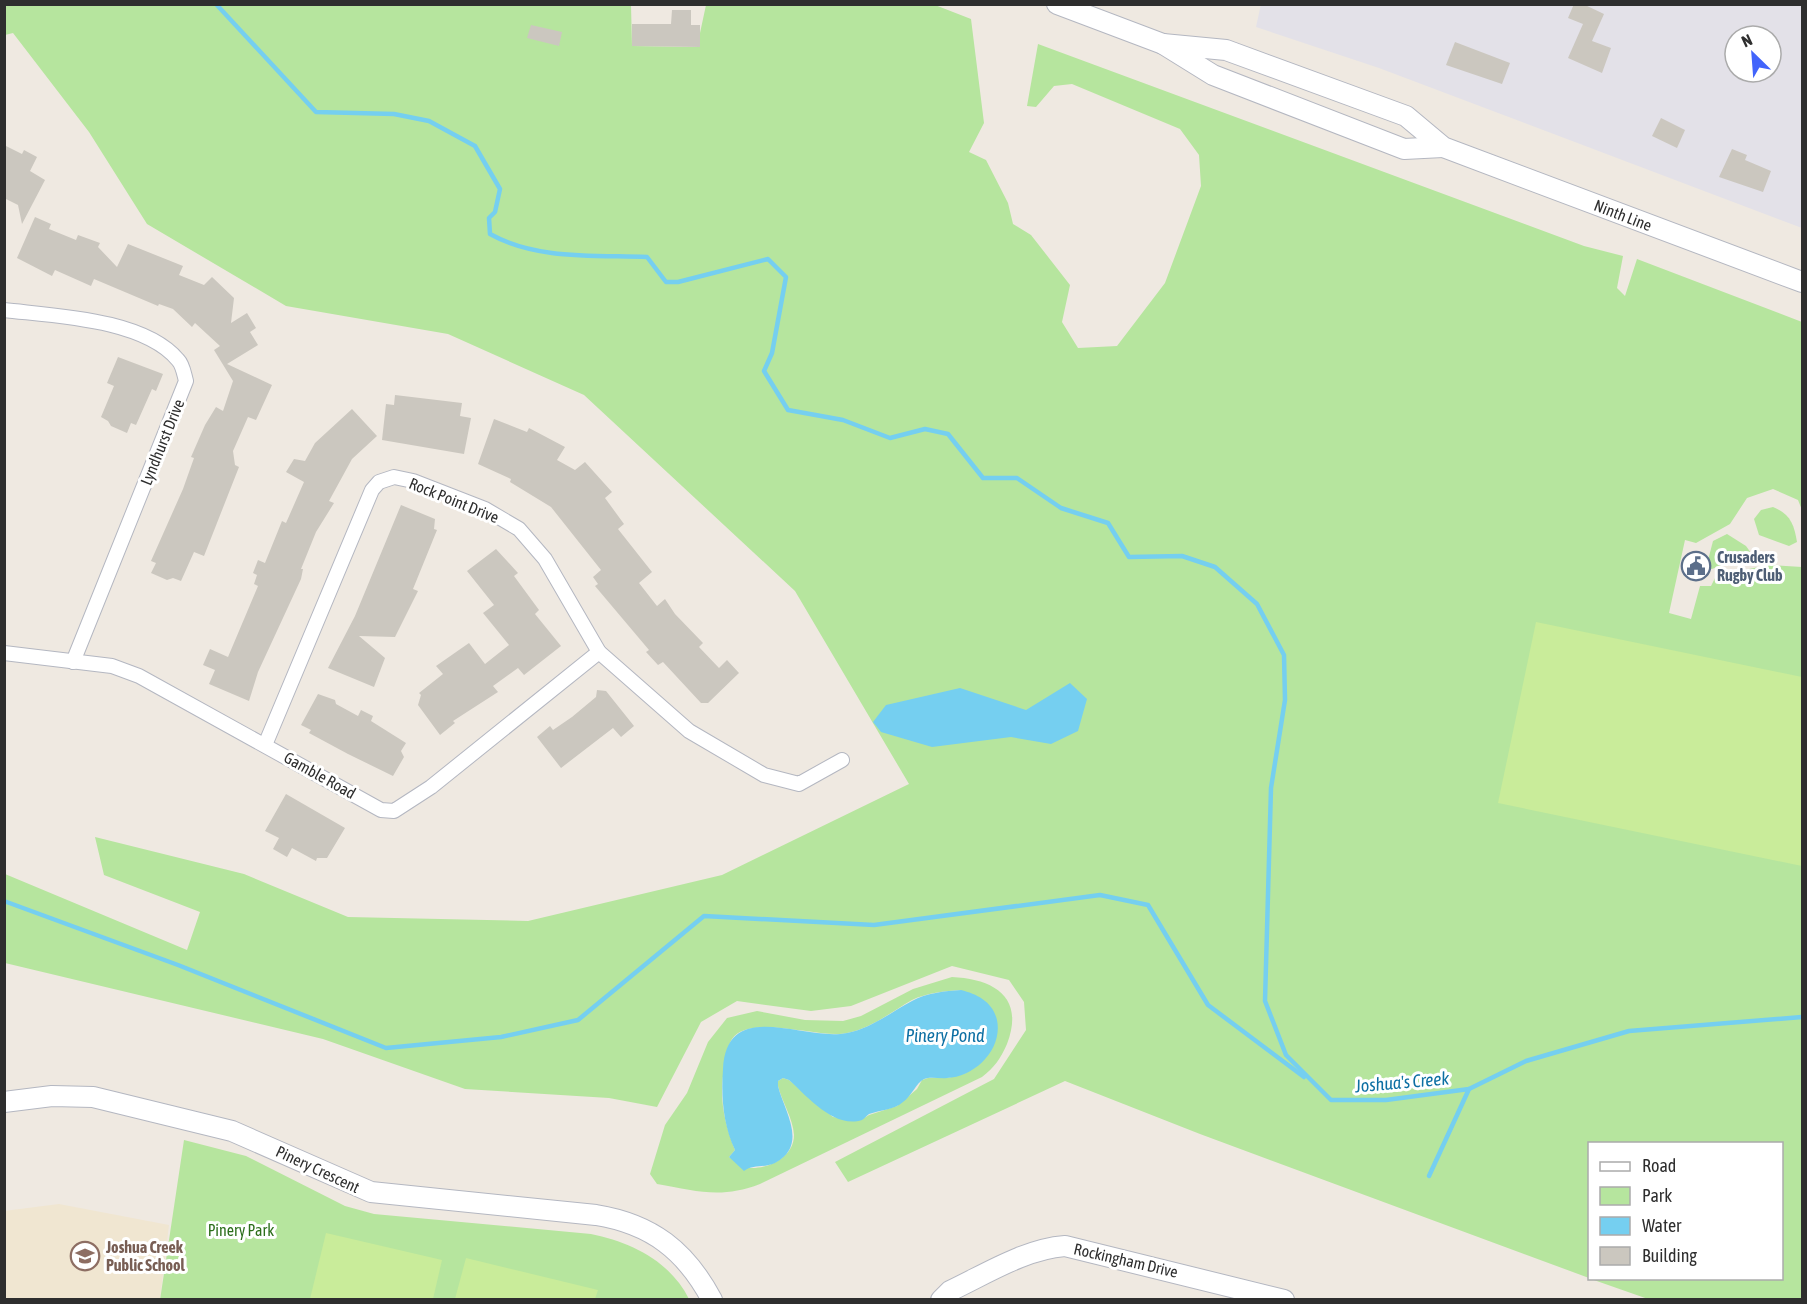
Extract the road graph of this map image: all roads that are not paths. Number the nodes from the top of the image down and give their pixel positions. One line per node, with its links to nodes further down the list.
1 (1057, 4): 2 (street, Ninth Line)
2 (1163, 44): 3 (street, Ninth Line); 3 (street, Ninth Line)
3 (1443, 147): 4 (street, Ninth Line)
4 (1803, 282)
5 (4, 310): 8 (street, Lyndhurst Drive)
6 (599, 652): 9 (street, Gamble Road); 9 (street, Rock Point Drive); 10 (street, Rock Point Drive)
7 (4, 653): 8 (street, Gamble Road)
8 (73, 662): 9 (street, Gamble Road)
9 (265, 744)
10 (842, 760)
11 (4, 1102): 12 (street, Pinery Crescent)
12 (712, 1299)
13 (941, 1299): 14 (street, Rockingham Drive)
14 (1284, 1299)

